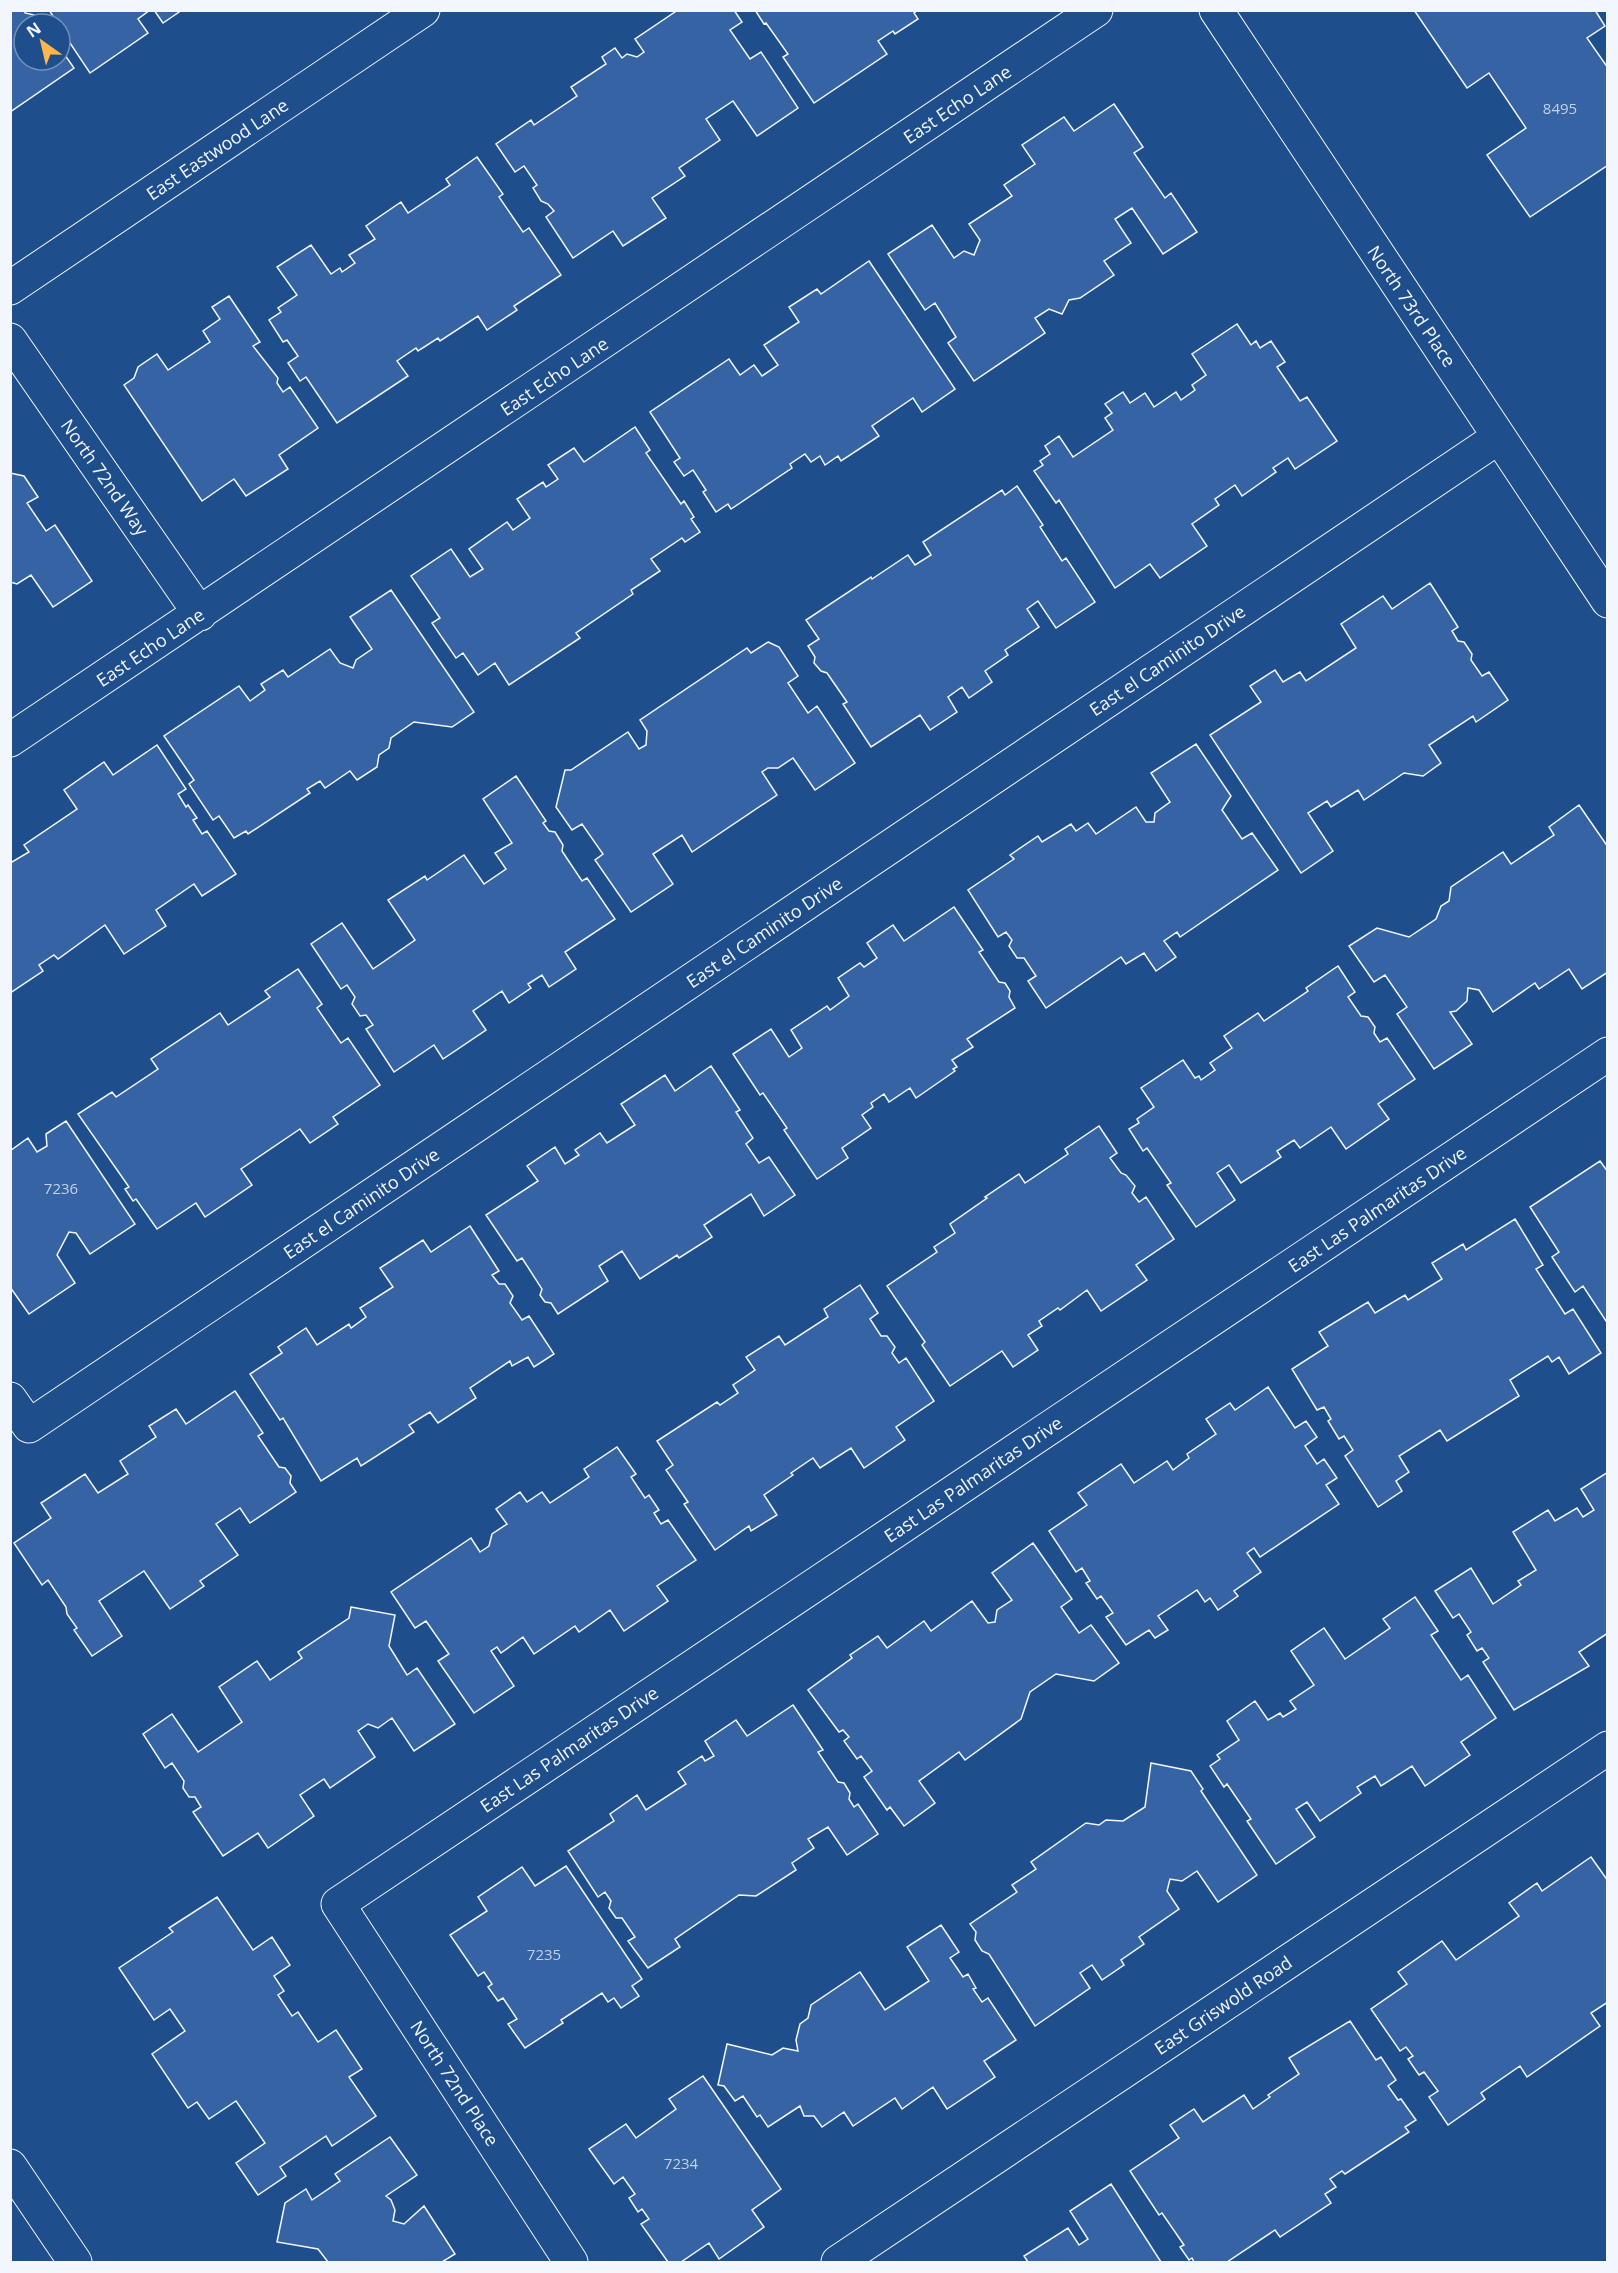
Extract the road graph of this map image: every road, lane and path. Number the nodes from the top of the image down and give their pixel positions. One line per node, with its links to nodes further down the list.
1 (423, 10): 4 (street, East Eastwood Lane)
2 (1096, 10): 8 (street, East Echo Lane)
3 (1216, 10): 6 (street, North 73rd Place)
4 (10, 288)
5 (10, 340): 8 (street, North 72nd Way)
6 (1499, 437): 7 (street, North 73rd Place); 11 (street, East el Caminito Drive)
7 (1608, 601)
8 (200, 614): 9 (street, East Echo Lane)
9 (10, 740)
10 (1608, 1054): 13 (street, East Las Palmaritas Drive)
11 (10, 1399)
12 (1608, 1748): 17 (street, East Griswold Road)
13 (338, 1904): 16 (street, North 72nd Place)
14 (10, 2166): 15 (street)
15 (75, 2262)
16 (571, 2262)
17 (838, 2262)

